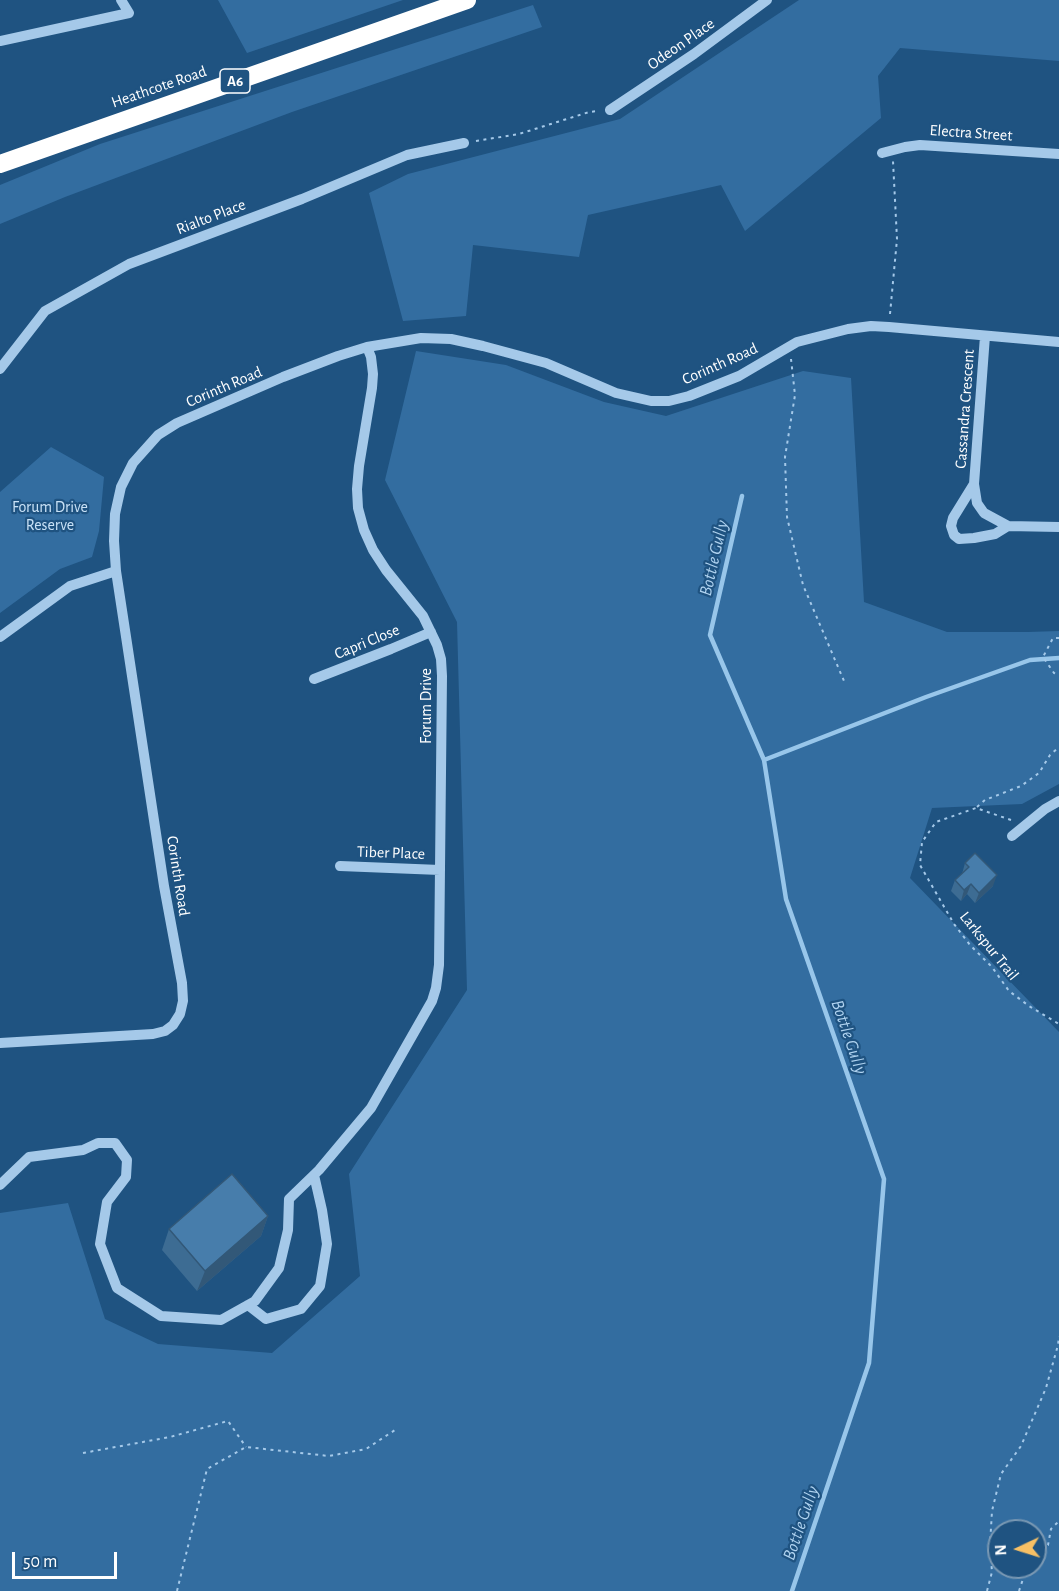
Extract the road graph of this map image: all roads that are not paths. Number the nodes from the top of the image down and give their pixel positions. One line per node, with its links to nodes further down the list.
1 (121, 0): 4 (street)
2 (467, 0): 9 (highway, Heathcote Road / A6)
3 (767, 0): 5 (street, Odeon Place)
4 (0, 41)
5 (610, 110)
6 (464, 143): 13 (street, Rialto Place)
7 (887, 152): 8 (street, Electra Street)
8 (1059, 154)
9 (0, 164)
10 (985, 336): 11 (street, Corinth Road); 12 (street, Corinth Road); 14 (street, Cassandra Crescent)
11 (1059, 342)
12 (367, 347): 17 (street, Corinth Road); 18 (street, Forum Drive)
13 (0, 369)
14 (975, 484): 15 (street, Cassandra Crescent); 15 (street, Cassandra Crescent)
15 (1008, 526): 16 (street, Cassandra Crescent)
16 (1059, 527)
17 (116, 571): 19 (street); 25 (street, Corinth Road)
18 (431, 632): 20 (street, Capri Close); 24 (street, Forum Drive)
19 (0, 637)
20 (314, 679)
21 (1059, 801): 22 (street)
22 (1012, 836)
23 (340, 866): 24 (street, Tiber Place)
24 (440, 870): 26 (street, Forum Drive)
25 (0, 1043)
26 (314, 1175): 28 (street, Forum Drive); 28 (street)
27 (3, 1183): 28 (street, Forum Drive)
28 (248, 1305)

